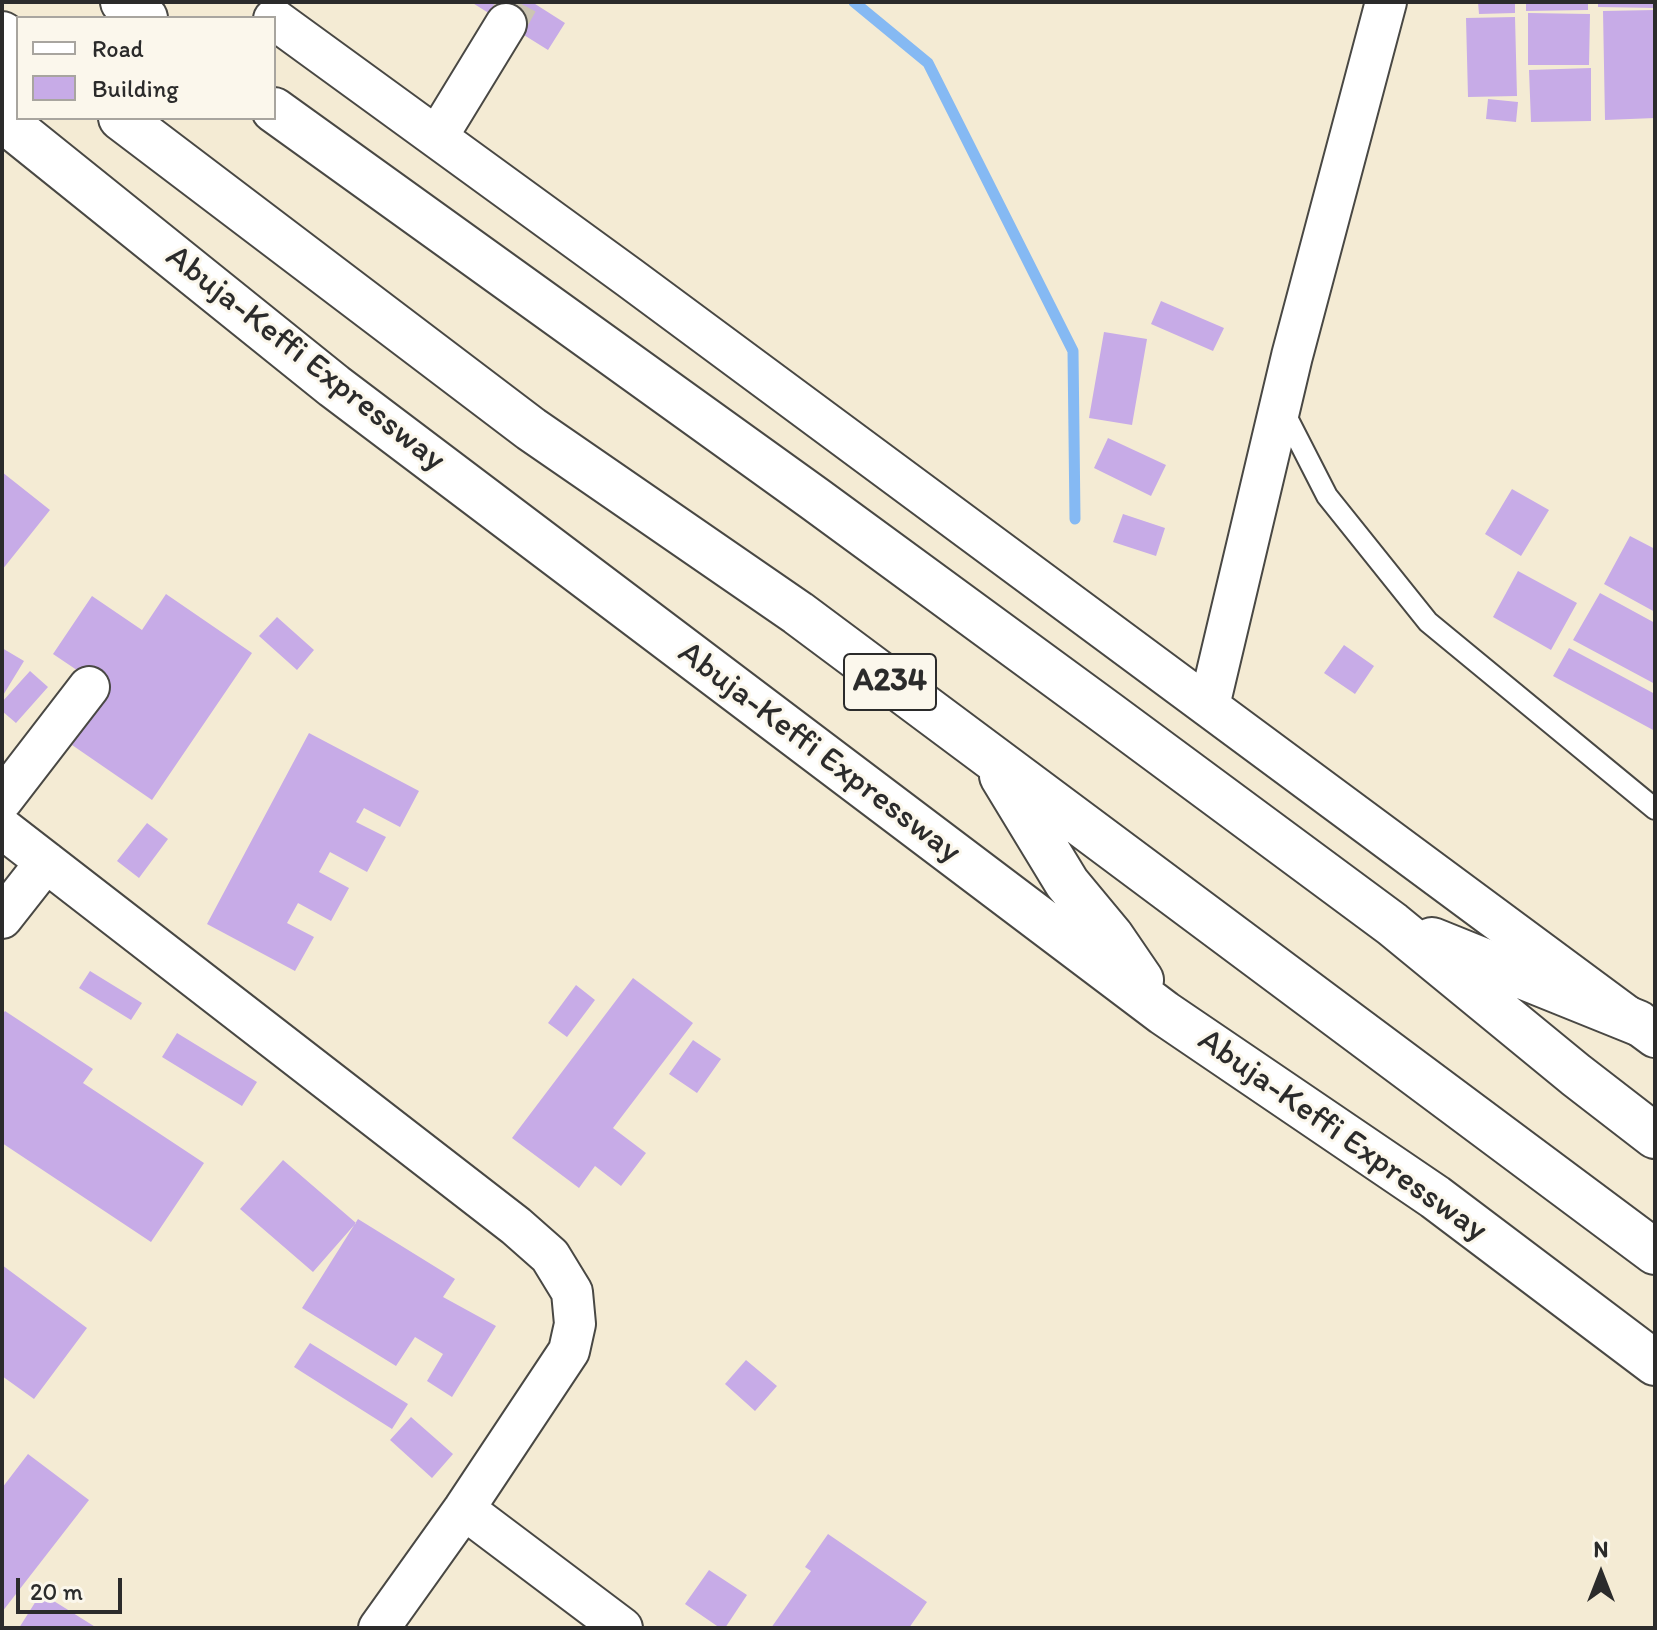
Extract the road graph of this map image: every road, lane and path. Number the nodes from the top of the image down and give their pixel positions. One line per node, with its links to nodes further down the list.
1 (123, 2): 4 (highway)
2 (251, 2): 5 (street)
3 (1386, 2): 12 (street)
4 (142, 16)
5 (271, 16)
6 (276, 19): 11 (street)
7 (506, 24): 11 (street)
8 (276, 111): 21 (highway)
9 (2, 119): 22 (highway, Abuja-Keffi Expressway)
10 (124, 120): 15 (highway, A234)
11 (437, 137): 14 (street)
12 (1280, 403): 14 (street); 17 (lane)
13 (89, 687): 16 (street)
14 (1209, 706): 23 (street)
15 (990, 757): 22 (highway); 25 (highway, A234)
16 (2, 800)
17 (1655, 809)
18 (2, 828): 19 (street)
19 (46, 862): 20 (street); 27 (street)
20 (2, 918)
21 (1392, 924): 23 (highway); 24 (highway)
22 (1164, 1013): 26 (highway, Abuja-Keffi Expressway)
23 (1646, 1030)
24 (1655, 1136)
25 (1655, 1252)
26 (1655, 1363)
27 (464, 1509): 28 (street); 29 (street)
28 (379, 1628)
29 (622, 1628)

